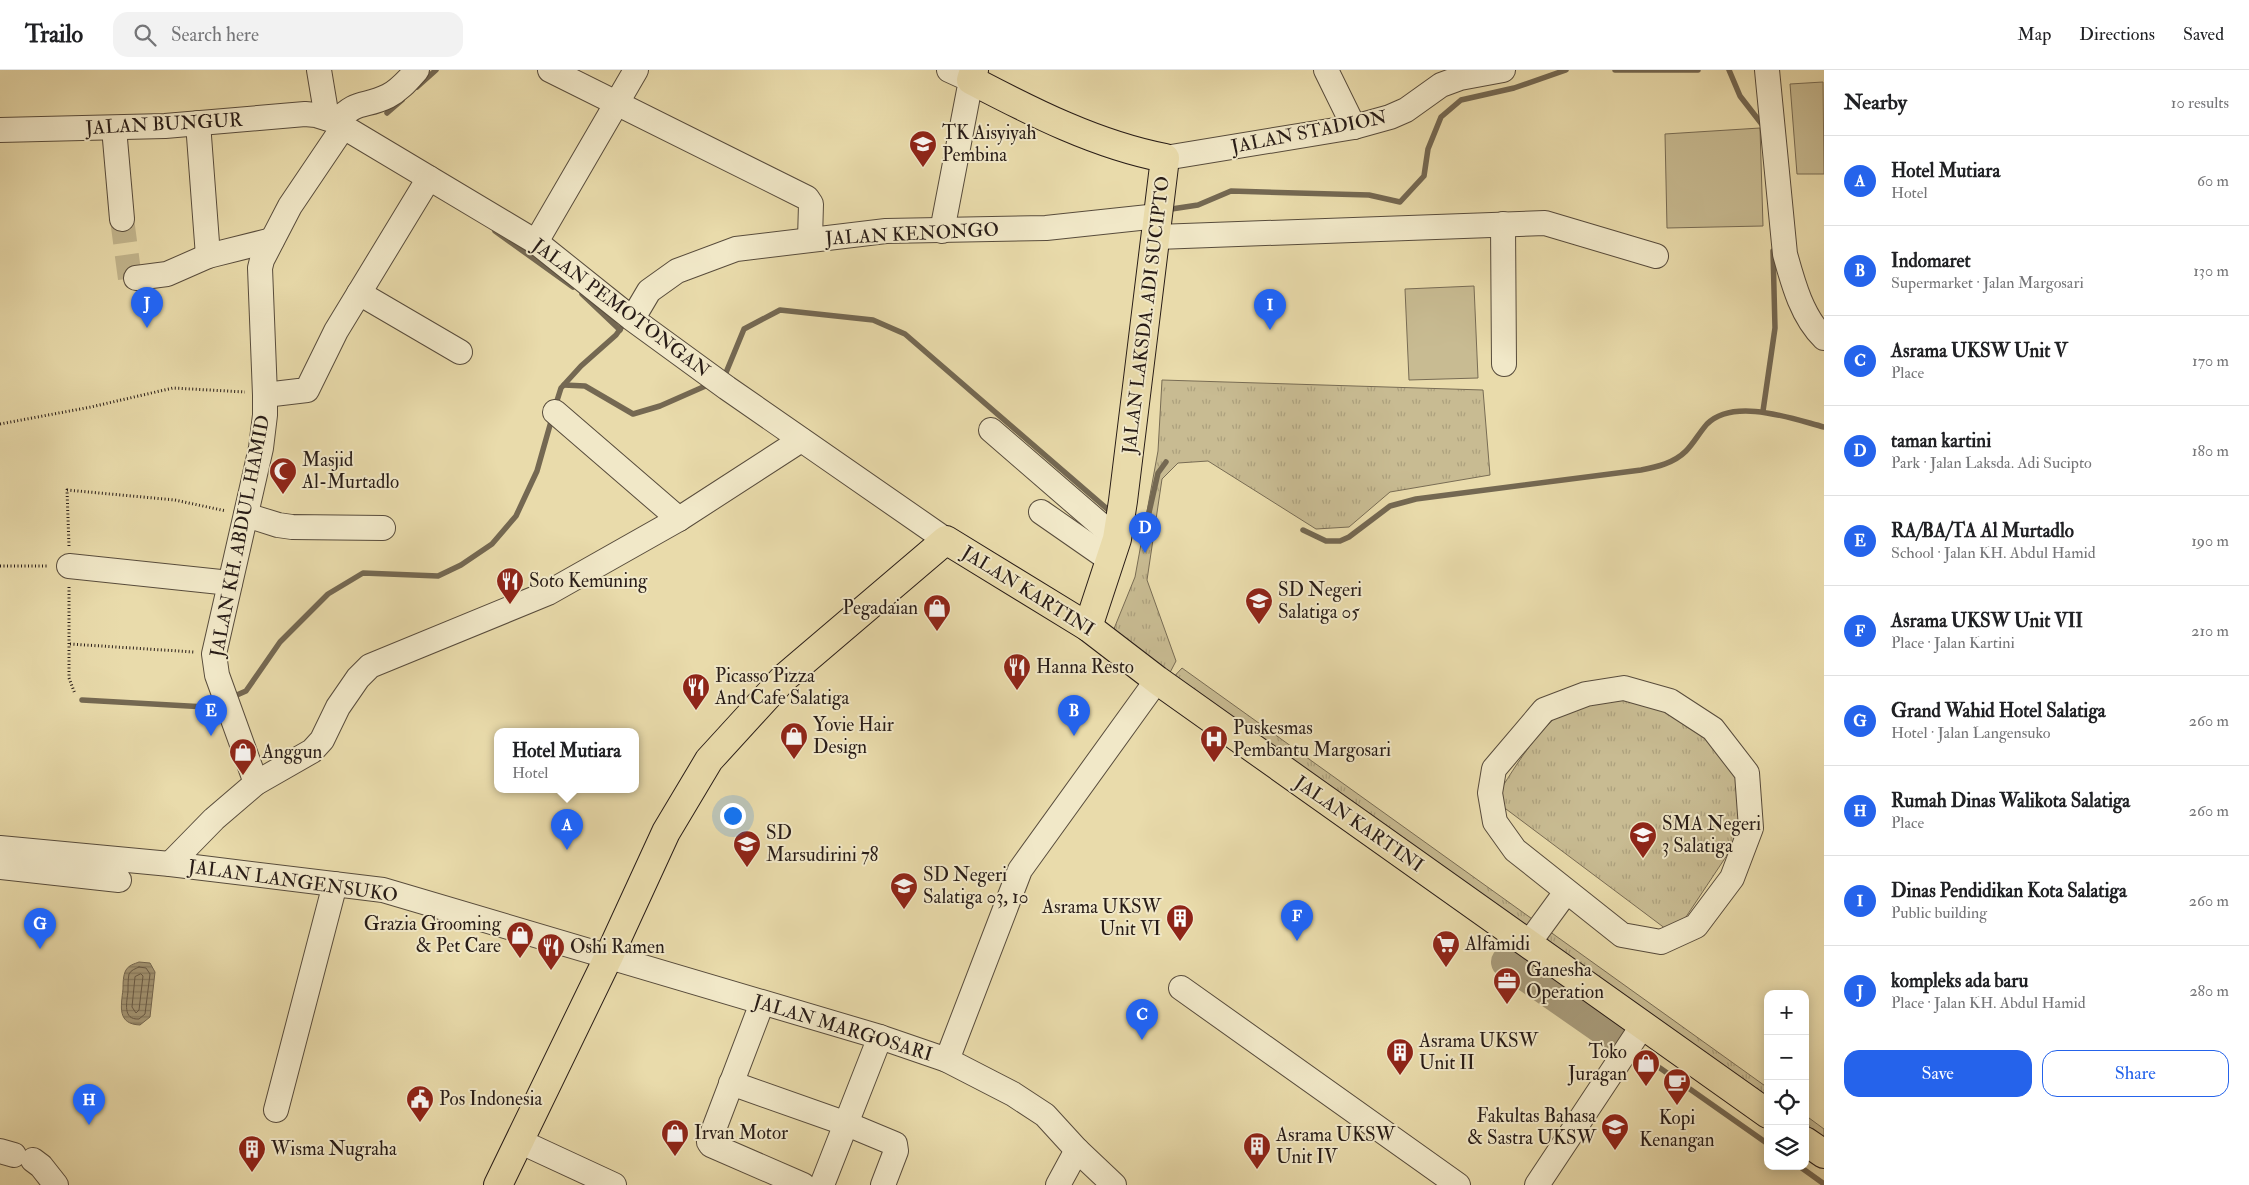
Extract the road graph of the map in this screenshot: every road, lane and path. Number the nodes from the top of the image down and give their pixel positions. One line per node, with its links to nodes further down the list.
1 (319, 70): 10 (street)
2 (417, 70): 10 (street, JALAN KH. ABDUL HAMID)
3 (550, 70): 9 (street)
4 (636, 70): 9 (street)
5 (1326, 70): 12 (street)
6 (1503, 70): 12 (street, JALAN STADION)
7 (1768, 70): 29 (street)
8 (965, 73): 15 (main road, JALAN LAKSDA. ADI SUCIPTO); 20 (street)
9 (617, 102): 21 (street); 23 (street)
10 (336, 122): 11 (street, JALAN BUNGUR); 16 (street, JALAN PEMOTONGAN); 22 (street, JALAN KH. ABDUL HAMID)
11 (198, 123): 13 (street, JALAN BUNGUR); 24 (street)
12 (1354, 127): 15 (street, JALAN STADION)
13 (114, 128): 14 (street, JALAN BUNGUR); 18 (street)
14 (0, 130)
15 (1165, 158): 17 (main road, JALAN LAKSDA. ADI SUCIPTO)
16 (429, 178): 23 (street, JALAN PEMOTONGAN); 27 (street)
17 (1158, 218): 19 (street, JALAN KENONGO); 20 (street, JALAN KENONGO); 42 (main road, JALAN LAKSDA. ADI SUCIPTO)
18 (122, 219)
19 (1503, 224): 25 (street, JALAN KENONGO); 31 (street)
20 (943, 227): 21 (street, JALAN KENONGO)
21 (810, 236): 28 (street, JALAN KENONGO)
22 (272, 240): 24 (street); 32 (street, JALAN KH. ABDUL HAMID)
23 (536, 242): 28 (street, JALAN PEMOTONGAN)
24 (208, 256): 26 (street)
25 (1656, 256)
26 (136, 278)
27 (359, 293): 30 (street); 32 (street)
28 (629, 315): 36 (street, JALAN PEMOTONGAN)
29 (1824, 338)
30 (460, 352)
31 (1504, 364)
32 (265, 395): 34 (path); 38 (street, JALAN KH. ABDUL HAMID)
33 (556, 412): 39 (street)
34 (0, 424)
35 (991, 430): 42 (street)
36 (801, 440): 39 (street); 41 (street, JALAN PEMOTONGAN)
37 (1041, 512): 42 (street)
38 (246, 515): 40 (street); 44 (path); 45 (street, JALAN KH. ABDUL HAMID)
39 (679, 519): 51 (street)
40 (383, 528)
41 (946, 540): 46 (main road, JALAN KARTINI); 59 (main road)
42 (1115, 546): 46 (main road, JALAN LAKSDA. ADI SUCIPTO)
43 (0, 566): 44 (path)
44 (69, 566): 45 (street); 47 (path)
45 (230, 583): 48 (street, JALAN KH. ABDUL HAMID)
46 (1088, 627): 49 (main road, JALAN KARTINI)
47 (70, 644): 48 (path); 50 (path)
48 (214, 654): 51 (street, JALAN KH. ABDUL HAMID)
49 (1156, 680): 58 (main road, JALAN KARTINI); 64 (street, JALAN MARGOSARI)
50 (75, 694)
51 (256, 783): 53 (street)
52 (0, 848): 53 (street, JALAN LANGENSUKO)
53 (170, 864): 56 (street, JALAN LANGENSUKO)
54 (0, 867): 55 (street)
55 (119, 880)
56 (335, 884): 59 (street, JALAN LANGENSUKO); 66 (street)
57 (1566, 892): 57 (street); 58 (street)
58 (1528, 944): 62 (main road, JALAN KARTINI)
59 (609, 956): 61 (street, JALAN MARGOSARI); 69 (main road)
60 (1181, 988): 82 (street)
61 (762, 1003): 63 (street, JALAN MARGOSARI); 65 (street)
62 (1643, 1025): 67 (main road, JALAN KARTINI); 83 (street)
63 (880, 1037): 64 (street, JALAN MARGOSARI); 68 (street)
64 (947, 1060): 71 (street)
65 (731, 1084): 68 (street); 77 (street)
66 (276, 1110)
67 (1764, 1111)
68 (847, 1124): 78 (street); 79 (street)
69 (519, 1142): 75 (main road); 76 (street)
70 (1809, 1144): 72 (main road)
71 (1077, 1150): 80 (street); 81 (street)
72 (1824, 1154)
73 (16, 1155): 74 (street)
74 (56, 1185)
75 (498, 1185)
76 (614, 1185)
77 (803, 1185)
78 (822, 1185)
79 (883, 1185)
80 (1058, 1185)
81 (1114, 1185)
82 (1458, 1185)
83 (1536, 1185)

